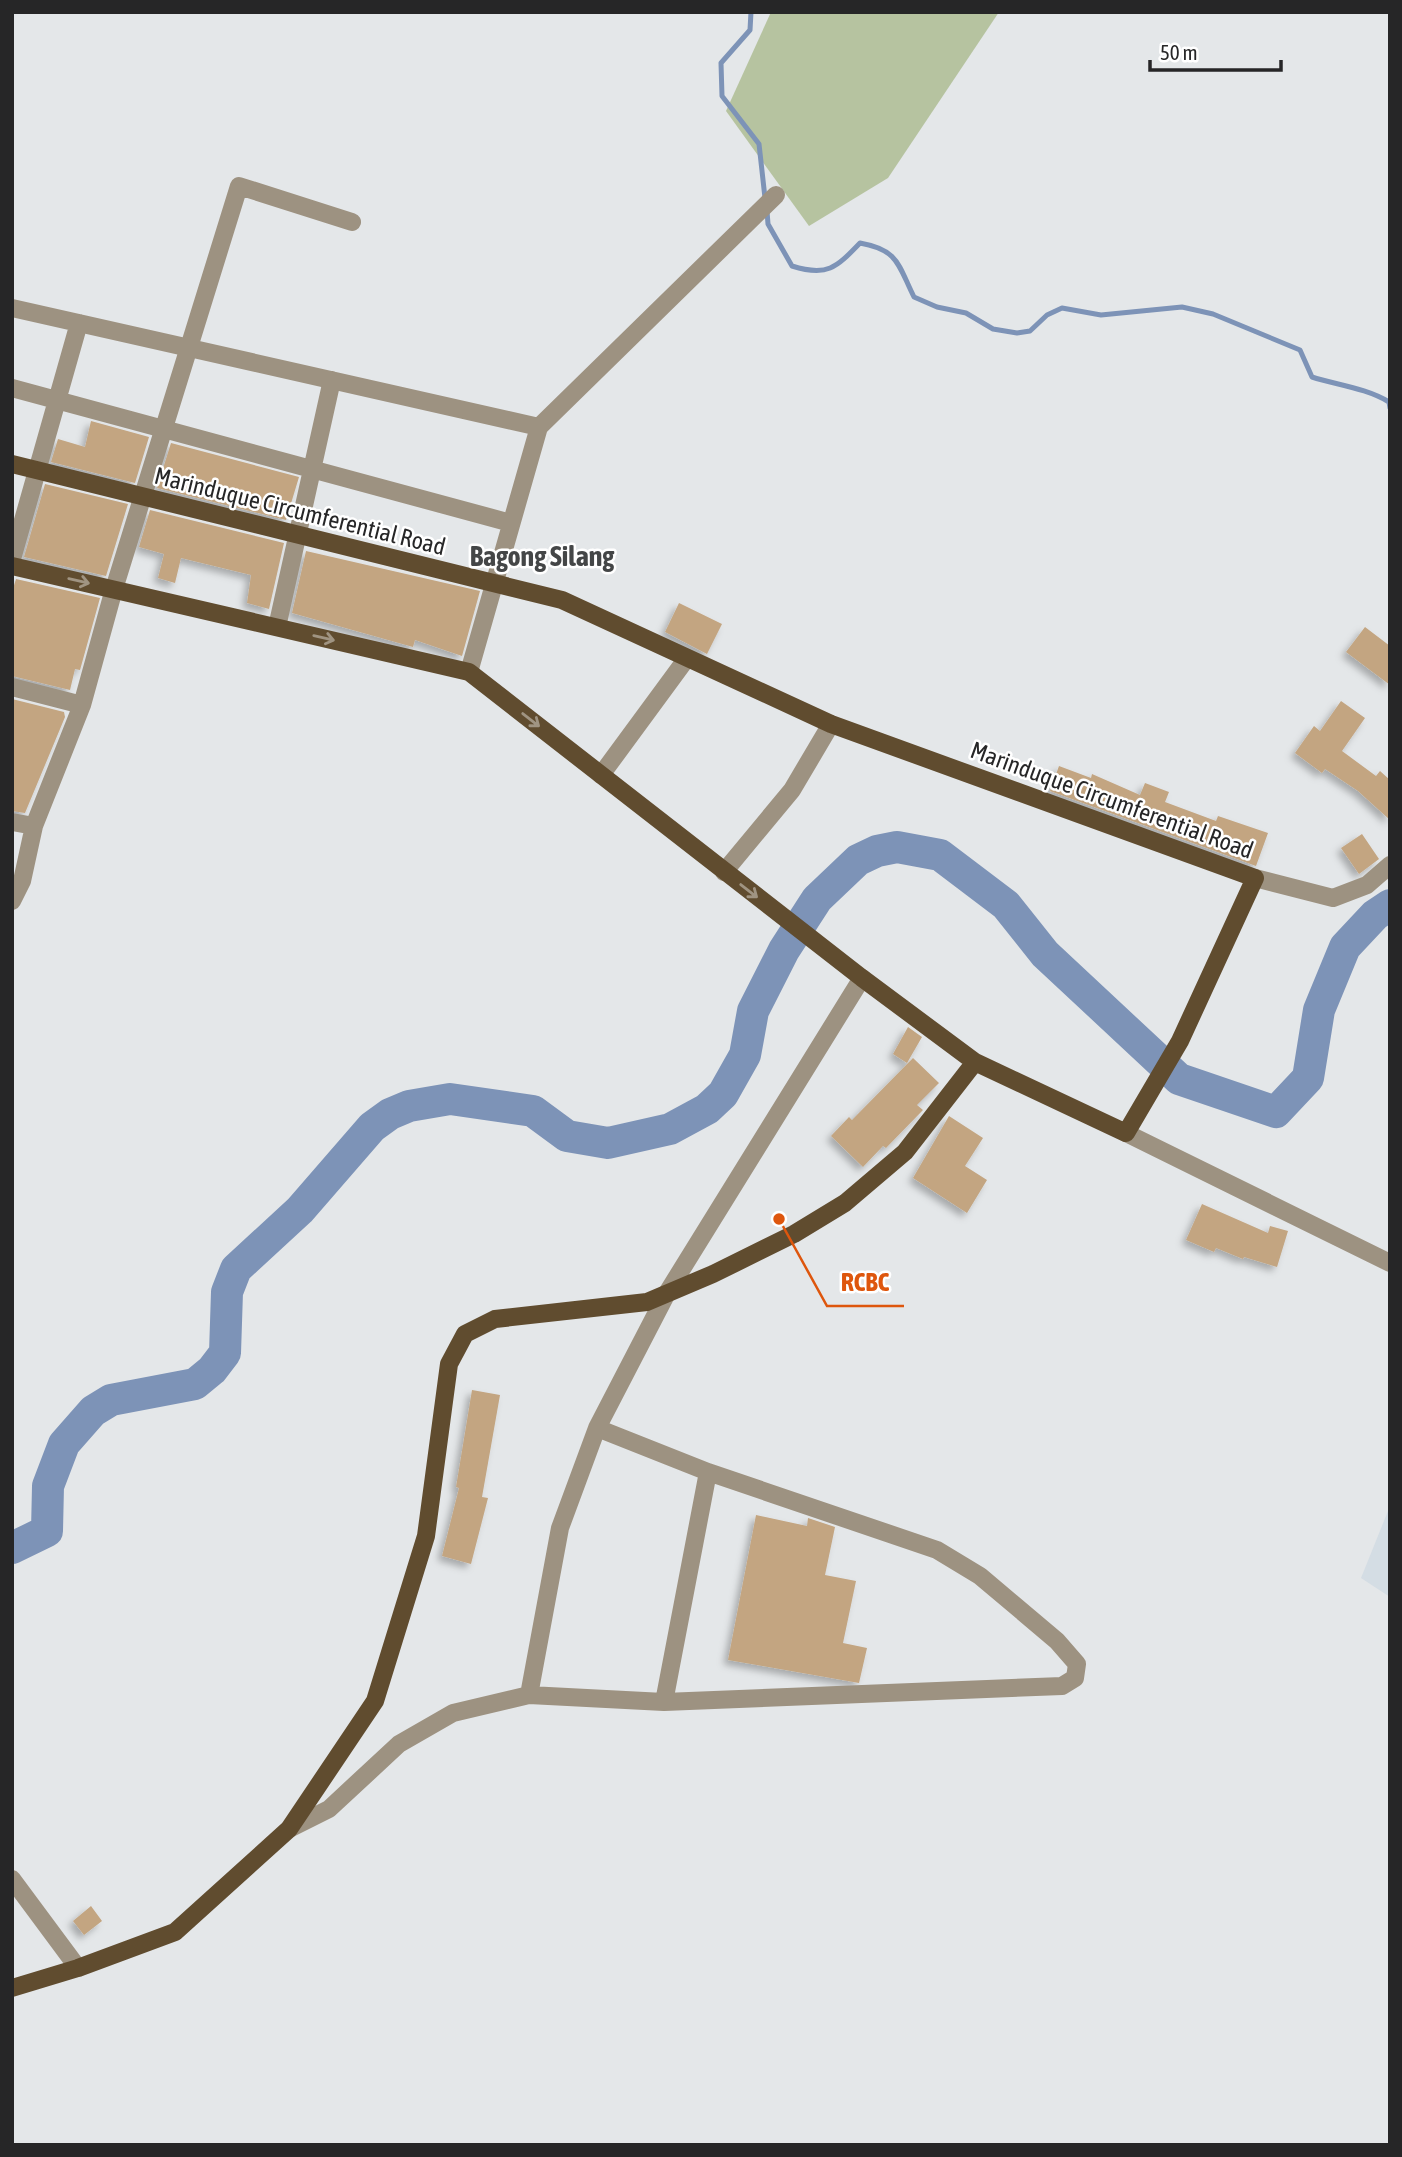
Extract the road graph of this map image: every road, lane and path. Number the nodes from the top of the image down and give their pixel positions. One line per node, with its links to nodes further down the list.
1 (776, 195): 9 (street)
2 (352, 222): 5 (street)
3 (12, 308): 4 (street)
4 (79, 323): 5 (street); 8 (street)
5 (189, 348): 6 (street); 10 (street)
6 (332, 380): 9 (street); 12 (street)
7 (12, 388): 8 (street)
8 (57, 400): 10 (street); 13 (street)
9 (539, 427): 15 (street)
10 (164, 429): 12 (street); 14 (street)
11 (12, 464): 13 (main road, Marinduque Circumferential Road)
12 (312, 469): 15 (street); 16 (street)
13 (37, 470): 14 (main road, Marinduque Circumferential Road); 17 (street)
14 (143, 497): 16 (main road, Marinduque Circumferential Road); 20 (street)
15 (511, 523): 19 (street)
16 (298, 536): 19 (main road, Marinduque Circumferential Road); 21 (street)
17 (12, 559)
18 (12, 566): 20 (main road, one-way to 20)
19 (493, 584): 22 (main road, Marinduque Circumferential Road); 23 (street)
20 (114, 589): 21 (main road); 25 (street)
21 (277, 627): 23 (main road, one-way to 23)
22 (687, 658): 26 (main road, Marinduque Circumferential Road); 27 (street)
23 (469, 672): 27 (main road, one-way to 27)
24 (12, 687): 25 (street)
25 (82, 705): 29 (street)
26 (831, 724): 31 (street); 32 (main road, Marinduque Circumferential Road)
27 (601, 775): 31 (main road)
28 (12, 822): 29 (street)
29 (34, 826): 33 (street)
30 (1390, 865): 32 (street)
31 (724, 872): 34 (main road, one-way to 34)
32 (1255, 878): 36 (main road, Marinduque Circumferential Road)
33 (12, 901)
34 (862, 978): 35 (main road); 38 (street)
35 (975, 1062): 36 (main road); 38 (main road)
36 (1126, 1133): 37 (street)
37 (1390, 1263)
38 (667, 1293): 39 (street); 43 (main road)
39 (597, 1428): 40 (street); 41 (street)
40 (708, 1472): 42 (street); 42 (street)
41 (529, 1695): 42 (street); 43 (street)
42 (664, 1702)
43 (289, 1829): 45 (main road)
44 (12, 1879): 45 (street)
45 (78, 1968): 46 (main road)
46 (12, 1988)

